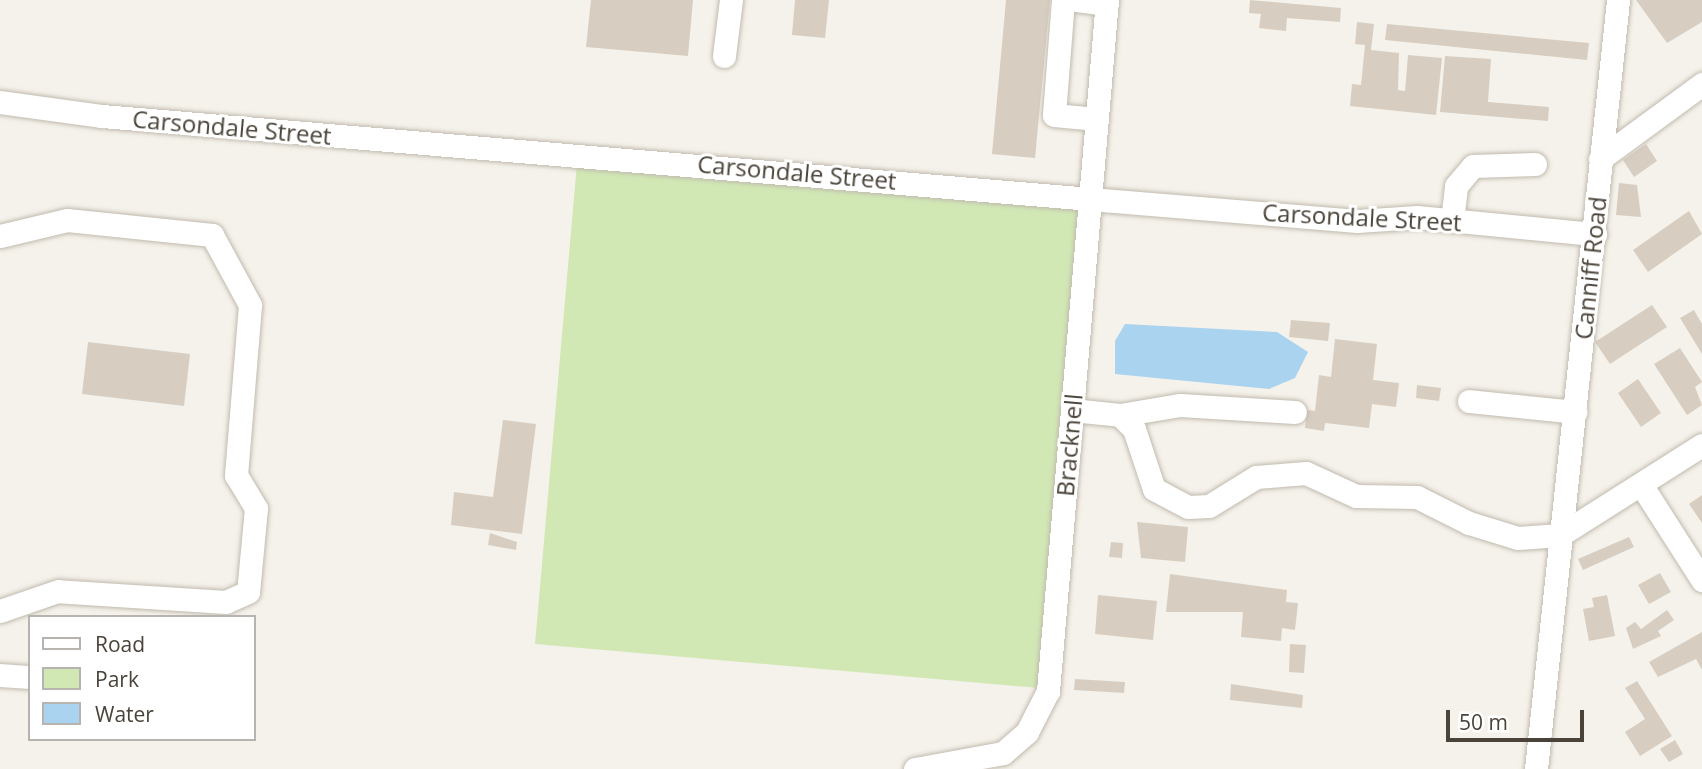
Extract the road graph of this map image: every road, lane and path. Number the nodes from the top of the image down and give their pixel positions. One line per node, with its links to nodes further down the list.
1 (731, 0): 6 (street)
2 (1063, 0): 9 (street)
3 (1077, 0): 5 (street)
4 (1618, 0): 10 (street, Canniff Road)
5 (1107, 2): 9 (street, Bracknell)
6 (724, 56)
7 (1702, 84): 10 (street)
8 (0, 102): 12 (street, Carsondale Street)
9 (1097, 120): 12 (street, Bracknell)
10 (1600, 159): 14 (street, Canniff Road)
11 (1535, 164): 13 (street)
12 (1090, 199): 13 (street, Carsondale Street); 17 (street, Bracknell)
13 (1452, 220): 14 (street, Carsondale Street)
14 (1595, 234): 19 (street, Canniff Road)
15 (0, 236): 25 (street)
16 (1469, 401): 19 (street)
17 (1072, 410): 20 (street); 28 (street, Bracknell)
18 (1295, 412): 20 (street)
19 (1575, 412): 23 (street, Canniff Road)
20 (1120, 415): 23 (street)
21 (1702, 445): 22 (street)
22 (1642, 486): 23 (street); 24 (street)
23 (1560, 536): 29 (street, Canniff Road)
24 (1702, 580)
25 (0, 611)
26 (0, 675): 27 (street)
27 (28, 677)
28 (915, 769)
29 (1536, 769)

